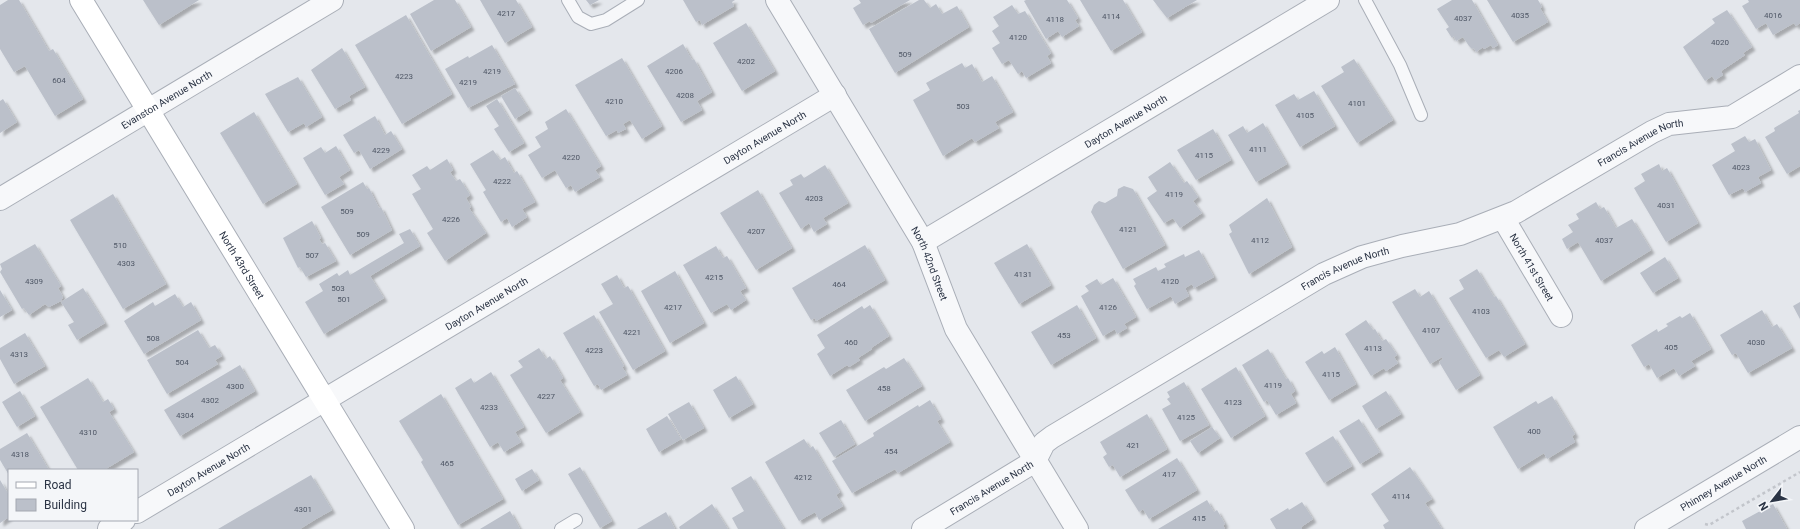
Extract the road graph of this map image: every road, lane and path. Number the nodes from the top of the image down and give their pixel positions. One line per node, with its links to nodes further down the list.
1 (81, 0): 10 (street, North 43rd Street)
2 (332, 0): 10 (street, Evanston Avenue North)
3 (568, 0): 4 (lane)
4 (638, 0)
5 (777, 0): 9 (street, North 42nd Street)
6 (1328, 0): 14 (street, Dayton Avenue North)
7 (1364, 0): 11 (lane)
8 (1800, 76): 13 (street, Francis Avenue North)
9 (835, 96): 14 (street, North 42nd Street); 16 (street, Dayton Avenue North)
10 (148, 111): 12 (street, Evanston Avenue North); 16 (street, North 43rd Street)
11 (1421, 115)
12 (0, 199)
13 (1503, 218): 15 (street, North 41st Street); 18 (street, Francis Avenue North)
14 (923, 242): 18 (street, North 42nd Street)
15 (1561, 316)
16 (325, 398): 20 (street, Dayton Avenue North); 26 (street, North 43rd Street)
17 (1800, 437): 23 (street, Phinney Avenue North)
18 (1035, 461): 28 (street, Francis Avenue North); 29 (street, North 42nd Street)
19 (1800, 472): 24 (path)
20 (138, 511)
21 (576, 520): 27 (lane)
22 (122, 521): 25 (street)
23 (1677, 521): 30 (street, Phinney Avenue North)
24 (1709, 525)
25 (109, 529)
26 (403, 529)
27 (561, 529)
28 (923, 529)
29 (1077, 529)
30 (1646, 529)

